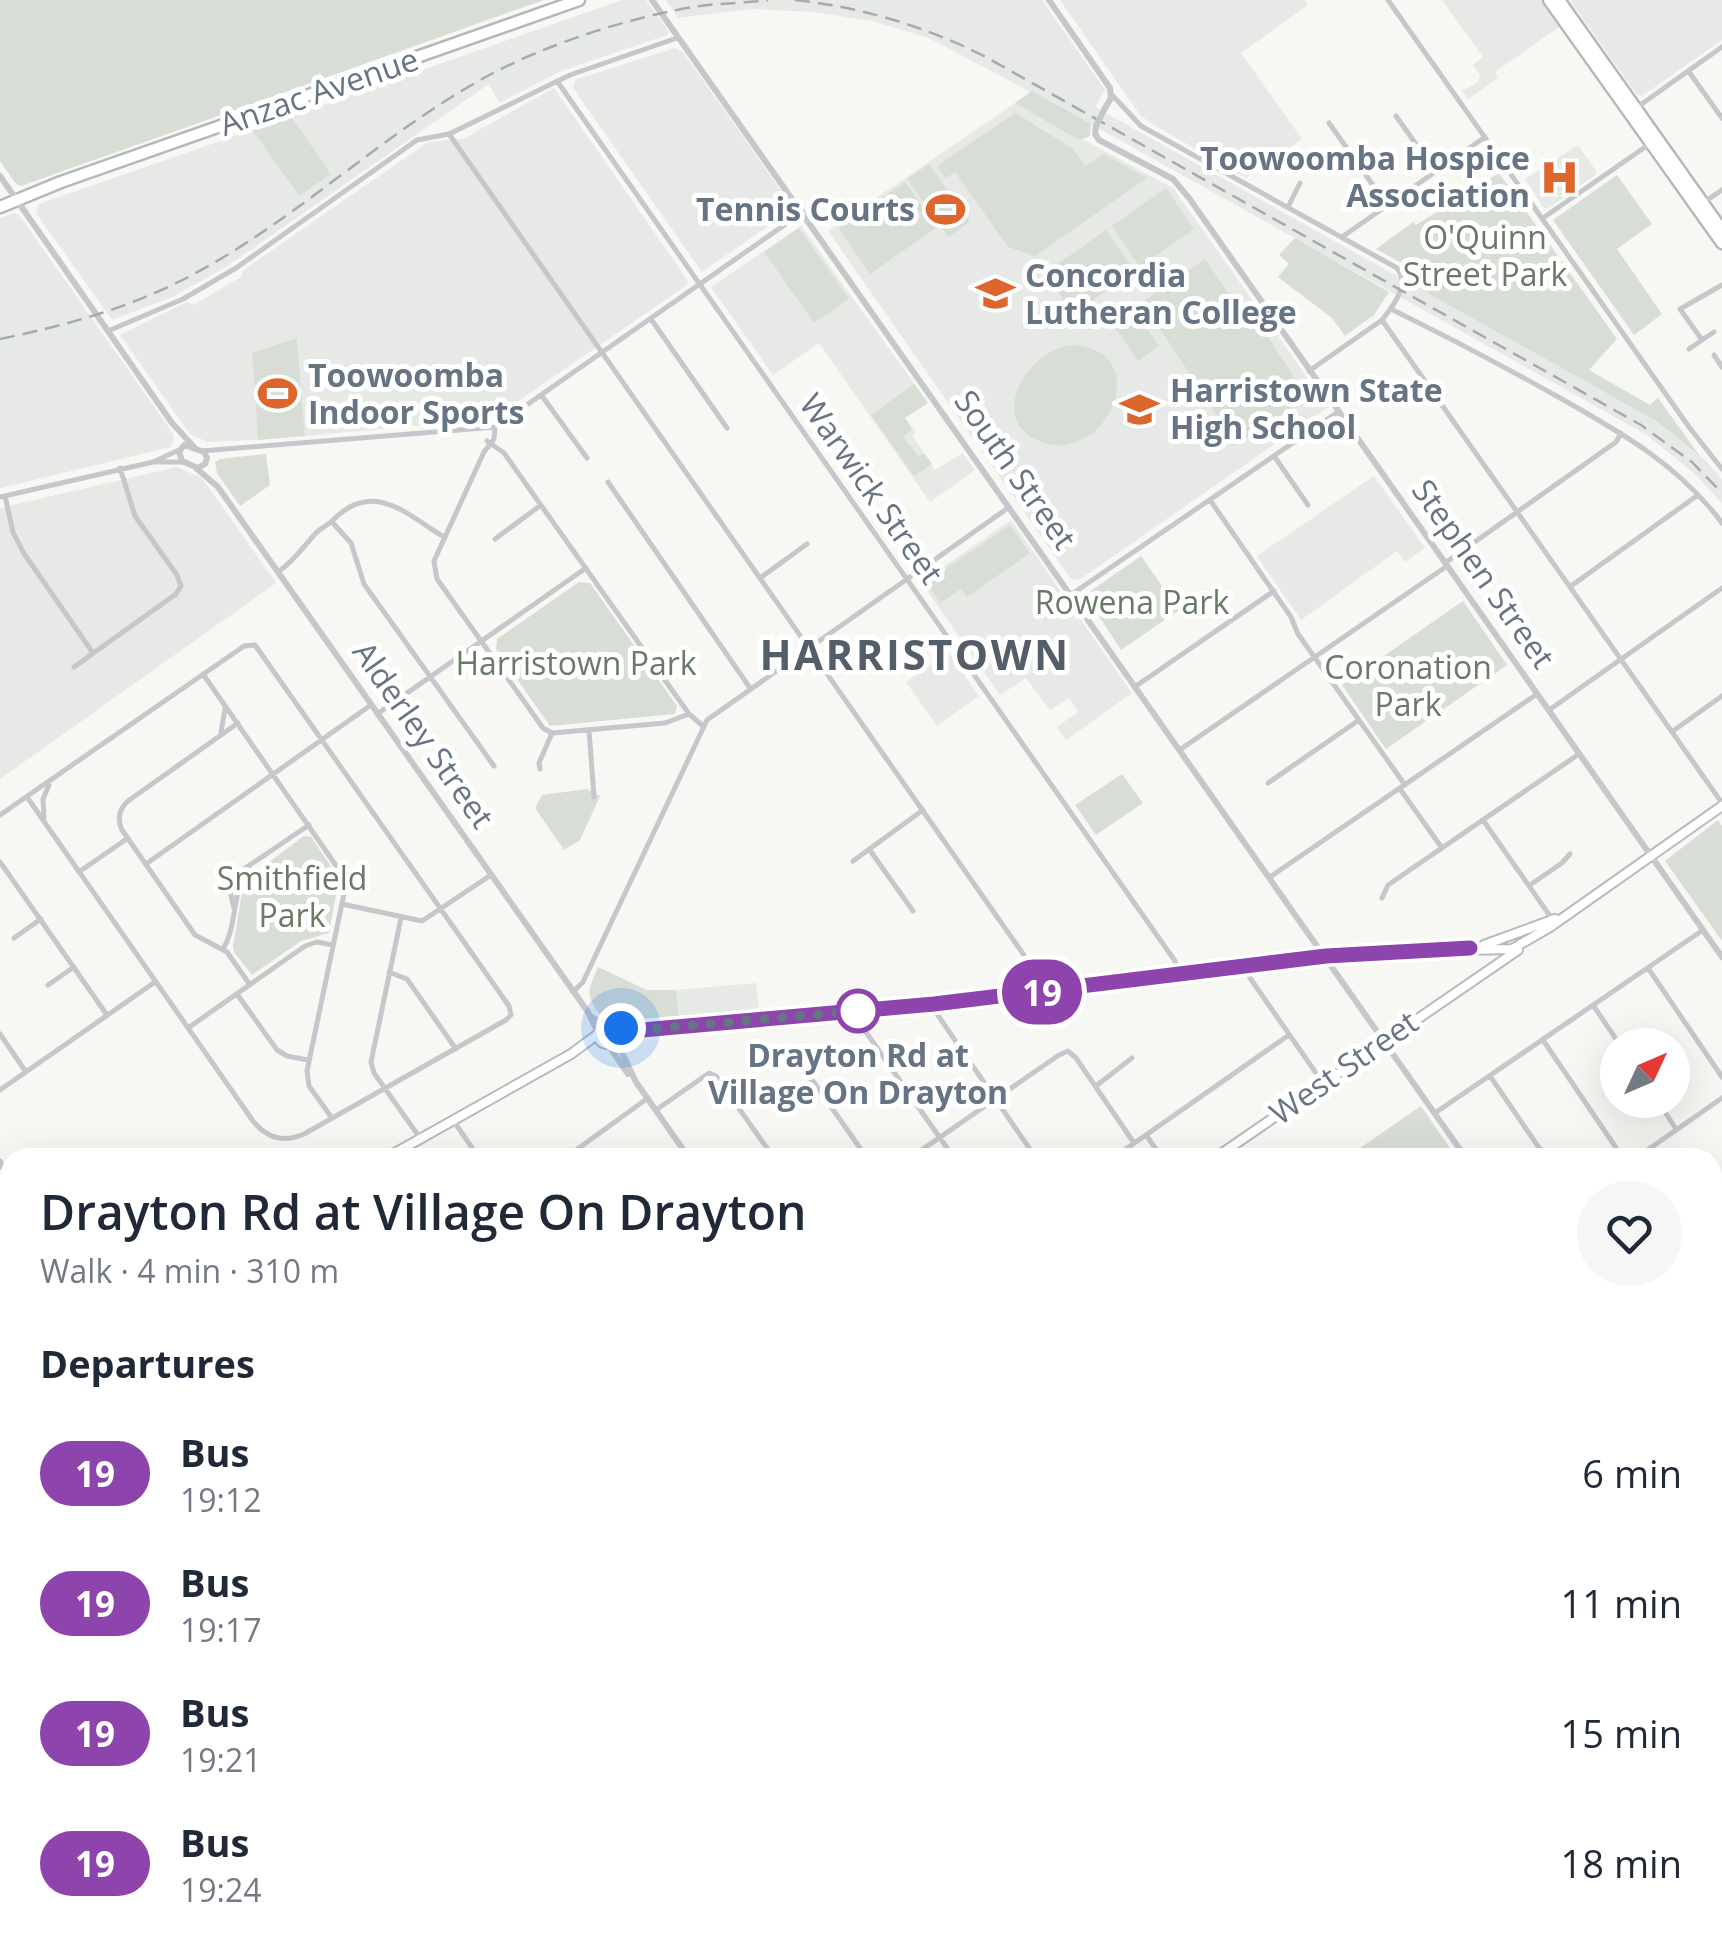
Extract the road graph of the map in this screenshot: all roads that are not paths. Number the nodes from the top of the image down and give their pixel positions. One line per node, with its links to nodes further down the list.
1 (579, 0): 23 (highway, Anzac Avenue)
2 (1049, 0): 11 (street)
3 (1388, 0): 17 (street)
4 (1550, 0): 12 (highway)
5 (1559, 0): 12 (highway)
6 (657, 3): 7 (street, South Street)
7 (680, 36): 10 (street); 28 (street, South Street)
8 (1722, 48): 9 (street)
9 (1688, 71): 12 (street); 14 (street)
10 (557, 81): 16 (street); 33 (street, Warwick Street)
11 (1112, 95): 27 (street); 45 (street, Stephen Street, bridge)
12 (1633, 111): 18 (highway)
13 (1396, 116): 19 (street)
14 (1722, 118)
15 (1329, 124): 25 (street)
16 (449, 134): 38 (street); 42 (street)
17 (1485, 137): 19 (street); 29 (street)
18 (1654, 141): 26 (highway); 29 (street)
19 (1435, 171): 25 (street)
20 (0, 176): 23 (street)
21 (1300, 183): 27 (street)
22 (1722, 190): 26 (street)
23 (16, 198): 24 (highway, Anzac Avenue); 38 (street)
24 (0, 204)
25 (1387, 205): 31 (street)
26 (1700, 205): 30 (highway); 32 (highway)
27 (1288, 207): 31 (street)
28 (803, 212): 33 (street); 72 (street, South Street)
29 (1543, 218): 64 (street)
30 (1722, 230)
31 (1342, 237): 35 (street)
32 (1722, 243)
33 (700, 285): 36 (street); 83 (street, Warwick Street)
34 (1722, 285): 40 (street)
35 (1391, 309): 37 (street); 52 (street)
36 (651, 319): 42 (street); 51 (street)
37 (1382, 320): 45 (street); 73 (street)
38 (108, 331): 48 (street)
39 (1714, 332): 40 (street)
40 (1702, 340): 41 (street)
41 (1690, 349)
42 (602, 353): 46 (street); 82 (street)
43 (1714, 355): 44 (street)
44 (1722, 366)
45 (1309, 371): 47 (street, Stephen Street)
46 (542, 396): 49 (street); 58 (street)
47 (1338, 412): 57 (street); 79 (street, Stephen Street)
48 (172, 422): 54 (street); 55 (street)
49 (495, 426): 50 (street); 53 (street)
50 (484, 428): 53 (street); 56 (street)
51 (727, 428)
52 (1622, 433): 67 (street); 73 (street)
53 (489, 442): 70 (street); 76 (street)
54 (199, 449): 55 (street); 56 (street); 59 (street)
55 (180, 450): 60 (street); 61 (street)
56 (228, 450): 59 (street)
57 (1274, 456): 69 (street); 71 (street)
58 (587, 458)
59 (207, 460): 63 (street); 66 (street, Alderley Street)
60 (153, 462): 61 (street); 62 (street)
61 (184, 462): 63 (street)
62 (120, 468): 68 (street); 90 (street)
63 (196, 468): 66 (street, Alderley Street)
64 (1722, 469)
65 (608, 482): 97 (street)
66 (218, 487): 81 (street, Alderley Street)
67 (1699, 494): 75 (street); 84 (street)
68 (2, 497): 90 (street)
69 (1210, 500): 86 (street); 87 (street)
70 (541, 505): 77 (street); 80 (street)
71 (1308, 505)
72 (1010, 506): 83 (street); 87 (street, South Street)
73 (1518, 512): 79 (street); 84 (street)
74 (332, 522): 76 (street); 81 (street); 95 (street)
75 (1722, 523)
76 (444, 537): 88 (street)
77 (495, 539)
78 (807, 544): 82 (street)
79 (1446, 564): 91 (street); 98 (street, Stephen Street)
80 (586, 568): 88 (street); 104 (street)
81 (278, 572): 101 (street, Alderley Street)
82 (760, 578): 89 (street)
83 (907, 578): 89 (street); 161 (street, Warwick Street)
84 (1571, 586): 92 (street)
85 (1722, 588): 92 (street)
86 (1274, 591): 91 (street); 96 (street)
87 (1072, 594): 96 (street, South Street)
88 (481, 641): 95 (street); 110 (street)
89 (808, 648): 97 (street); 124 (street)
90 (93, 652): 93 (street)
91 (1314, 658): 105 (street); 113 (street)
92 (1622, 658): 102 (street); 109 (street)
93 (74, 667)
94 (203, 674): 100 (street); 112 (street); 118 (street)
95 (430, 677): 103 (street); 115 (street)
96 (1136, 686): 113 (street, South Street)
97 (750, 688): 107 (street)
98 (1537, 694): 102 (street, Stephen Street); 120 (street)
99 (1722, 696): 109 (street)
100 (223, 703): 106 (street); 111 (street)
101 (371, 705): 103 (street, Alderley Street); 112 (street)
102 (1549, 710): 114 (street, Stephen Street)
103 (378, 714): 138 (street, Alderley Street)
104 (689, 714): 107 (street); 108 (street)
105 (1359, 720): 119 (street); 120 (street)
106 (238, 723): 111 (street); 117 (street)
107 (705, 723): 166 (street)
108 (589, 730): 110 (street); 122 (street)
109 (1673, 731): 123 (street)
110 (552, 733): 116 (street)
111 (216, 738): 129 (street)
112 (322, 740): 117 (street); 143 (street)
113 (1181, 749): 139 (street, South Street)
114 (1579, 754): 126 (street); 133 (street, Stephen Street)
115 (494, 766)
116 (540, 769)
117 (274, 774): 127 (street); 136 (street)
118 (54, 779): 121 (street); 128 (street)
119 (1268, 783)
120 (1402, 786): 130 (street); 139 (street)
121 (27, 798): 125 (street); 128 (street)
122 (594, 798)
123 (1722, 804): 133 (main road)
124 (923, 810): 131 (street); 167 (street)
125 (0, 815)
126 (1483, 820): 130 (street); 140 (street)
127 (309, 825): 142 (street); 153 (street)
128 (48, 827): 137 (street)
129 (128, 838): 136 (street); 137 (street)
130 (1442, 848): 141 (street)
131 (869, 849): 134 (street); 144 (street)
132 (1570, 854): 140 (street)
133 (1652, 857): 147 (main road); 149 (street, Stephen Street)
134 (853, 860)
135 (0, 862): 146 (street)
136 (146, 864): 153 (street)
137 (79, 872): 163 (street)
138 (491, 875): 143 (street); 166 (street, Alderley Street)
139 (1270, 877): 155 (street, South Street)
140 (1530, 886): 147 (street)
141 (1382, 898)
142 (342, 904): 145 (street); 151 (street)
143 (442, 910): 145 (street); 180 (street)
144 (913, 911)
145 (401, 918): 160 (street)
146 (40, 920): 150 (street); 158 (street)
147 (1553, 920): 148 (main road); 154 (main road); 162 (main road)
148 (1534, 928): 152 (main road); 154 (main road)
149 (1703, 930): 156 (street, Stephen Street); 159 (street)
150 (14, 938)
151 (333, 945): 164 (street); 182 (street)
152 (1470, 948): 154 (main road); 155 (main road)
153 (223, 949): 164 (street)
154 (1506, 949): 162 (main road)
155 (1326, 956): 157 (main road); 178 (street, South Street)
156 (1722, 957)
157 (1246, 966): 161 (main road); 176 (street)
158 (74, 967): 165 (street); 172 (street)
159 (1648, 968): 170 (street); 186 (street)
160 (389, 972): 180 (street); 189 (street)
161 (1179, 974): 167 (main road)
162 (1473, 978): 178 (main road, West Street)
163 (155, 982): 172 (street); 173 (street)
164 (250, 984): 168 (street)
165 (48, 985)
166 (573, 992): 177 (street, Alderley Street)
167 (1044, 992): 169 (main road)
168 (237, 994): 173 (street); 182 (street)
169 (934, 1004): 171 (main road); 193 (street)
170 (1593, 1005): 174 (street); 179 (street)
171 (857, 1011): 177 (main road); 201 (street)
172 (108, 1015): 184 (street)
173 (188, 1028): 196 (street)
174 (1609, 1028)
175 (0, 1034): 184 (street)
176 (1289, 1034): 187 (street); 200 (street)
177 (607, 1035): 191 (street, Alderley Street); 198 (main road)
178 (1384, 1039): 187 (main road, West Street); 195 (street, South Street)
179 (1543, 1040): 185 (street); 218 (street)
180 (456, 1049): 189 (street)
181 (1132, 1058): 188 (street)
182 (308, 1060): 196 (street)
183 (802, 1070): 209 (street)
184 (26, 1072): 190 (street)
185 (1490, 1076): 195 (street); 217 (street)
186 (1722, 1077)
187 (1323, 1082): 215 (main road, West Street)
188 (1096, 1086): 193 (street); 203 (street)
189 (385, 1089): 196 (street); 202 (street)
190 (0, 1090)
191 (648, 1098): 194 (street, Alderley Street); 206 (street)
192 (1722, 1098): 199 (street)
193 (995, 1099): 201 (street); 212 (street)
194 (656, 1110): 207 (street, Alderley Street); 208 (street)
195 (1435, 1113): 216 (street, South Street)
196 (332, 1118)
197 (1669, 1118): 199 (street)
198 (452, 1120): 202 (main road); 205 (street)
199 (1676, 1129): 219 (street)
200 (1146, 1135): 203 (street); 214 (street)
201 (940, 1137): 210 (street); 211 (street)
202 (420, 1138): 204 (main road)
203 (1134, 1142): 213 (street)
204 (403, 1148)
205 (472, 1148)
206 (578, 1148)
207 (683, 1148)
208 (767, 1148)
209 (860, 1148)
210 (924, 1148)
211 (947, 1148)
212 (1029, 1148)
213 (1126, 1148)
214 (1155, 1148)
215 (1229, 1148)
216 (1459, 1148)
217 (1539, 1148)
218 (1616, 1148)
219 (1650, 1148)

